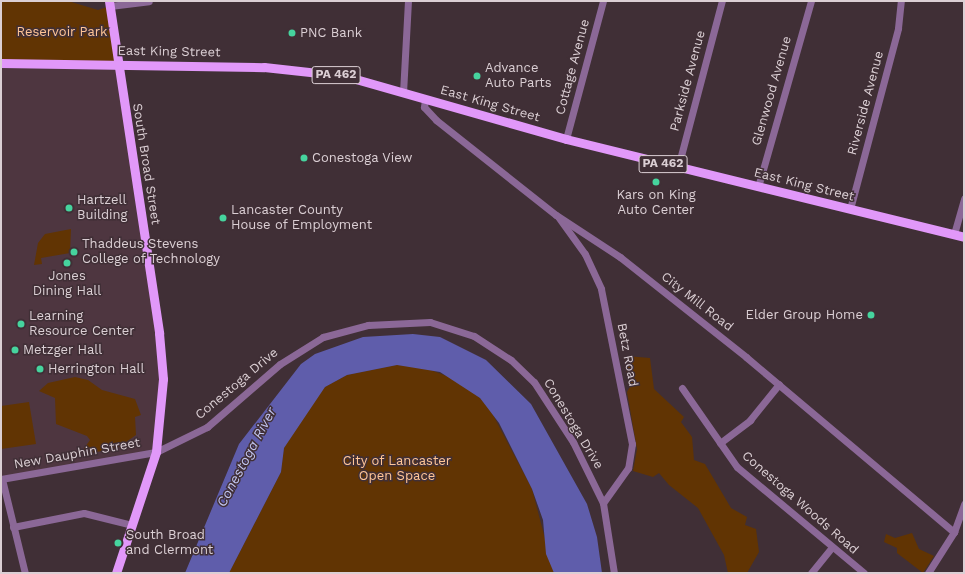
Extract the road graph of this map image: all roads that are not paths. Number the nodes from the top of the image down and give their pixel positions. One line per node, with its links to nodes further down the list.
1 (149, 1): 7 (street)
2 (408, 1): 10 (street)
3 (603, 1): 12 (street, Cottage Avenue)
4 (722, 1): 13 (street, Parkside Avenue)
5 (811, 1): 14 (street, Glenwood Avenue)
6 (901, 1): 16 (street, Riverside Avenue)
7 (109, 4): 9 (main road, South Broad Street)
8 (1, 63): 9 (main road, East King Street / PA 462)
9 (117, 63): 10 (main road, East King Street / PA 462); 23 (main road, South Broad Street)
10 (403, 93): 11 (main road, East King Street / PA 462)
11 (425, 99): 12 (main road, East King Street / PA 462); 17 (street, City Mill Road)
12 (566, 139): 13 (main road, East King Street / PA 462)
13 (678, 167): 14 (main road, East King Street / PA 462)
14 (758, 187): 16 (main road, East King Street / PA 462)
15 (964, 198): 18 (street)
16 (850, 210): 18 (main road, East King Street / PA 462)
17 (556, 215): 20 (street, City Mill Road); 25 (street, Betz Road)
18 (954, 234): 19 (main road, East King Street / PA 462)
19 (964, 237)
20 (779, 384): 22 (street); 30 (street, City Mill Road)
21 (682, 388): 22 (street, Conestoga Woods Road)
22 (720, 443): 31 (street, Conestoga Woods Road)
23 (156, 452): 24 (street, New Dauphin Street); 25 (street, Conestoga Drive); 28 (main road, South Broad Street)
24 (1, 479): 29 (street)
25 (603, 503): 34 (street, Conestoga Drive)
26 (964, 504): 27 (street)
27 (962, 515): 30 (street)
28 (132, 525): 29 (street); 33 (main road, South Broad Street)
29 (13, 527): 32 (street)
30 (954, 532): 37 (street)
31 (832, 547): 35 (street); 36 (street, Conestoga Woods Road)
32 (25, 573)
33 (116, 573)
34 (614, 573)
35 (811, 573)
36 (864, 573)
37 (928, 573)

